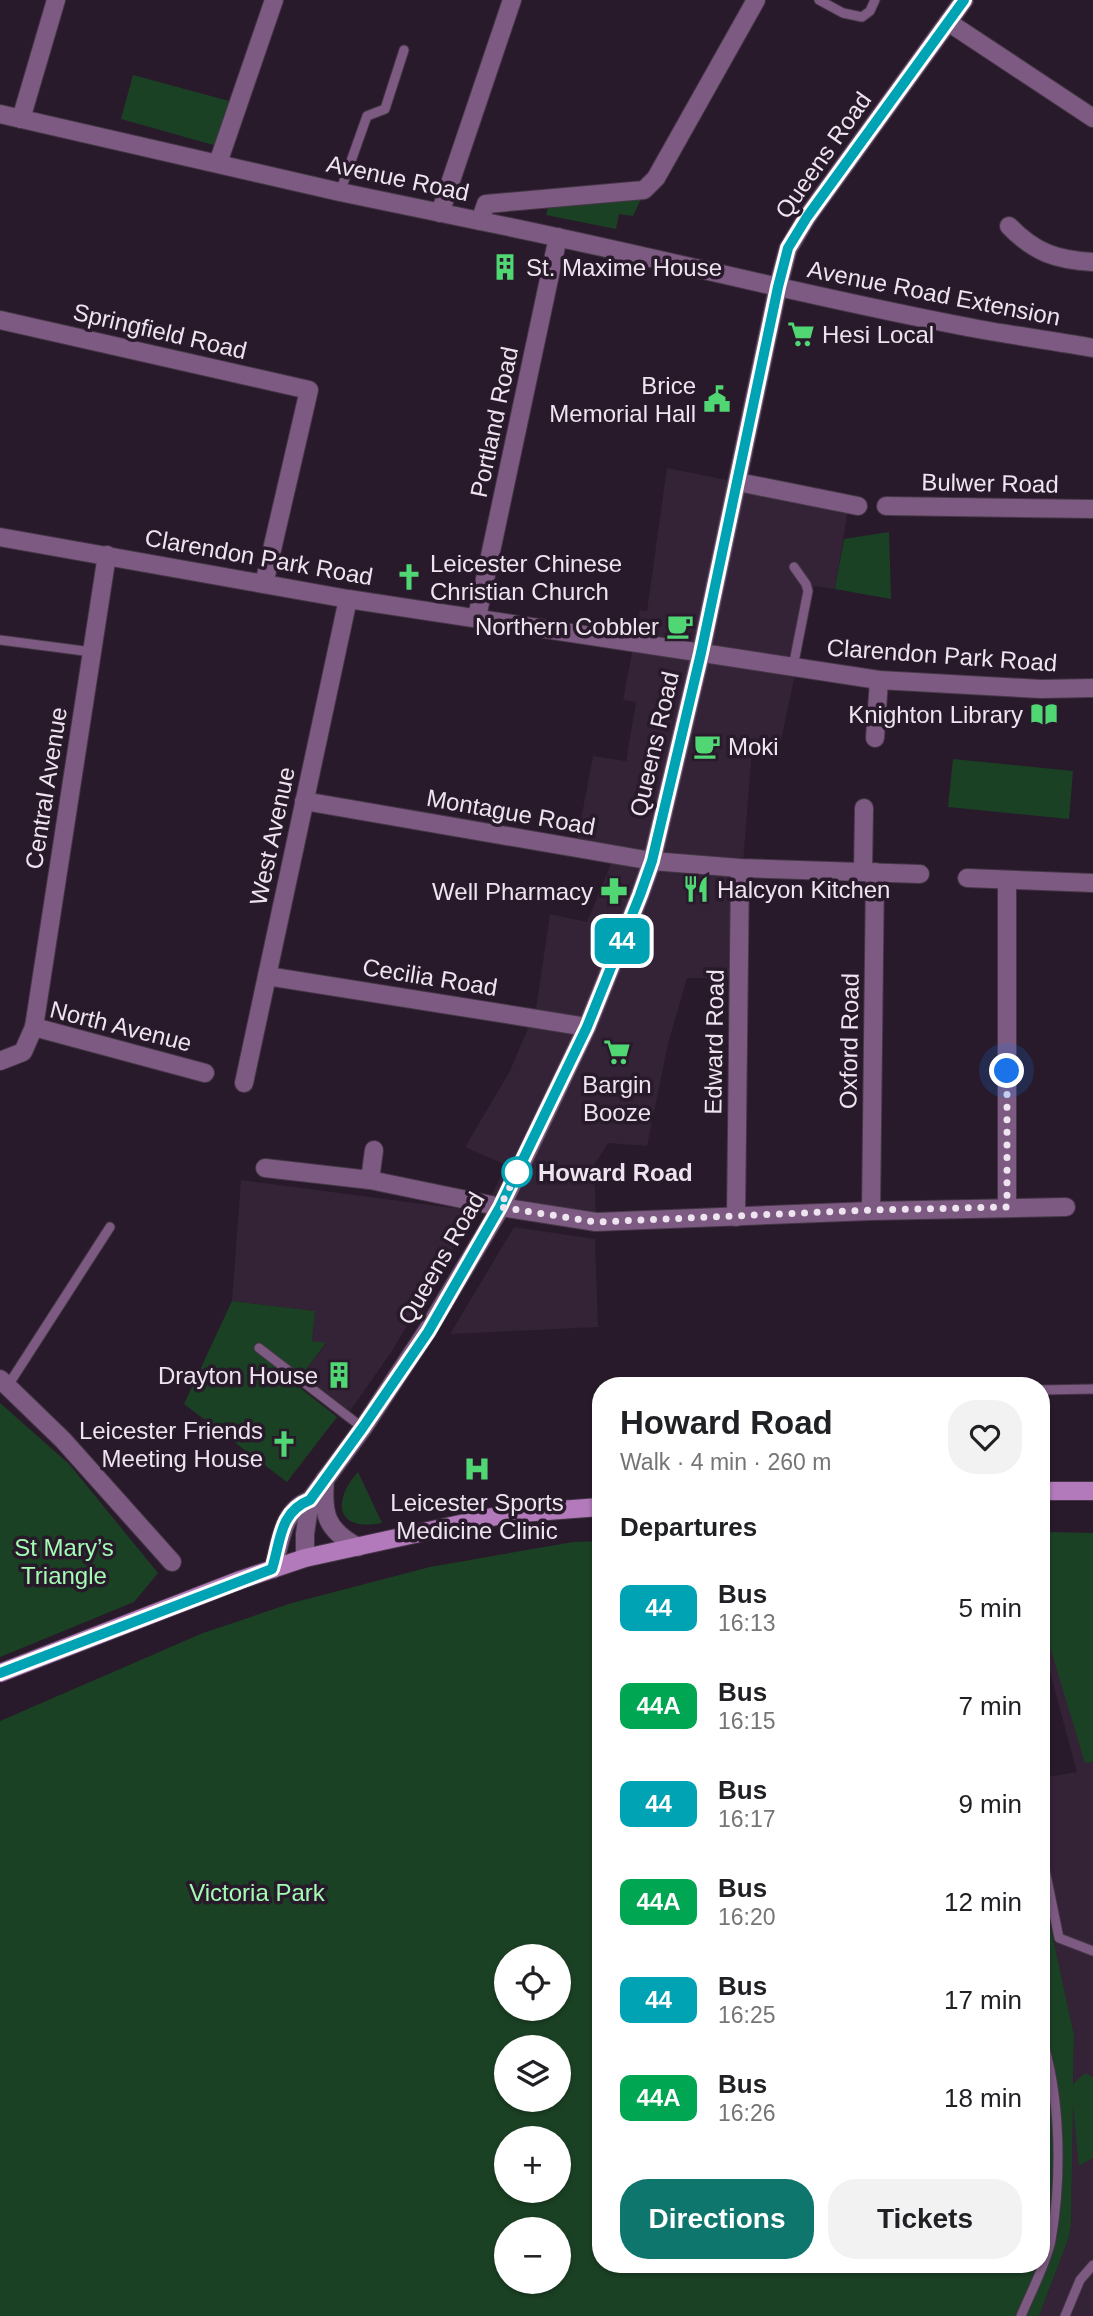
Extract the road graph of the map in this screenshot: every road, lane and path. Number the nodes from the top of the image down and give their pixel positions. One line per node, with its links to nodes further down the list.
1 (56, 0): 12 (street)
2 (274, 0): 13 (street)
3 (512, 0): 15 (street)
4 (756, 0): 16 (street, Avenue Road)
5 (819, 0): 6 (lane)
6 (875, 0)
7 (964, 0): 8 (street, Queens Road)
8 (948, 22): 11 (street); 20 (street, Queens Road)
9 (404, 50): 14 (lane)
10 (0, 114): 12 (street, Avenue Road)
11 (1093, 118)
12 (21, 119): 13 (street, Avenue Road)
13 (218, 163): 14 (street, Avenue Road)
14 (340, 192): 15 (street, Avenue Road)
15 (440, 213): 16 (street, Avenue Road)
16 (480, 221): 18 (street, Avenue Road Extension)
17 (1009, 226): 19 (street)
18 (558, 237): 20 (street, Avenue Road Extension); 32 (street, Portland Road)
19 (1093, 262)
20 (778, 287): 22 (street, Avenue Road Extension); 23 (street, Queens Road)
21 (0, 320): 30 (street, Springfield Road)
22 (1093, 348)
23 (738, 482): 24 (street); 35 (street, Queens Road)
24 (858, 506)
25 (886, 506): 26 (street, Bulwer Road)
26 (1093, 509)
27 (0, 537): 28 (street, Clarendon Park Road)
28 (107, 555): 30 (street, Clarendon Park Road); 34 (street, Central Avenue)
29 (794, 567): 36 (lane)
30 (264, 584): 31 (street, Clarendon Park Road)
31 (348, 599): 32 (street, Clarendon Park Road); 40 (street, West Avenue)
32 (477, 617): 35 (street, Clarendon Park Road)
33 (0, 640): 34 (lane)
34 (92, 652): 50 (street, Central Avenue)
35 (701, 653): 36 (street, Clarendon Park Road); 42 (street, Queens Road)
36 (793, 667): 37 (street, Clarendon Park Road)
37 (880, 680): 38 (street, Clarendon Park Road); 39 (street)
38 (1093, 688)
39 (875, 738)
40 (304, 801): 42 (street, Montague Road); 49 (street, West Avenue)
41 (864, 808): 44 (street, Oxford Road)
42 (652, 861): 43 (street, Montague Road); 51 (street, Queens Road)
43 (740, 868): 44 (street, Montague Road); 62 (street, Edward Road)
44 (869, 872): 45 (street, Montague Road); 61 (street, Oxford Road)
45 (920, 874)
46 (967, 878): 47 (street)
47 (1007, 880): 48 (street); 59 (street)
48 (1093, 883)
49 (267, 975): 51 (street, Cecilia Road); 54 (street, West Avenue)
50 (34, 1027): 52 (street, North Avenue); 53 (street, North Avenue)
51 (587, 1027): 58 (street, Queens Road)
52 (0, 1061)
53 (205, 1073)
54 (244, 1083)
55 (374, 1150): 57 (street)
56 (265, 1168): 57 (street)
57 (370, 1180): 58 (street)
58 (500, 1207): 62 (street); 68 (street, Queens Road)
59 (1007, 1207): 60 (street); 61 (street)
60 (1066, 1207)
61 (871, 1210): 62 (street)
62 (736, 1217)
63 (110, 1227): 65 (lane)
64 (259, 1348): 68 (lane)
65 (4, 1383): 76 (street)
66 (1093, 1389): 67 (lane)
67 (1050, 1390)
68 (363, 1427): 69 (street, Queens Road)
69 (325, 1479): 72 (street, Queens Road); 74 (street)
70 (1050, 1491): 71 (main road)
71 (1093, 1491)
72 (310, 1500): 75 (street, Queens Road); 77 (street, Queens Road)
73 (592, 1508): 74 (main road)
74 (358, 1547): 75 (main road)
75 (305, 1558): 77 (main road)
76 (172, 1562)
77 (272, 1569): 78 (main road)
78 (0, 1673)
79 (1050, 1894): 80 (lane)
80 (1093, 1951)
81 (1050, 2061): 82 (lane)
82 (1050, 2244)
83 (1093, 2264): 86 (lane)
84 (1038, 2273): 85 (lane)
85 (1021, 2316)
86 (1065, 2316)

